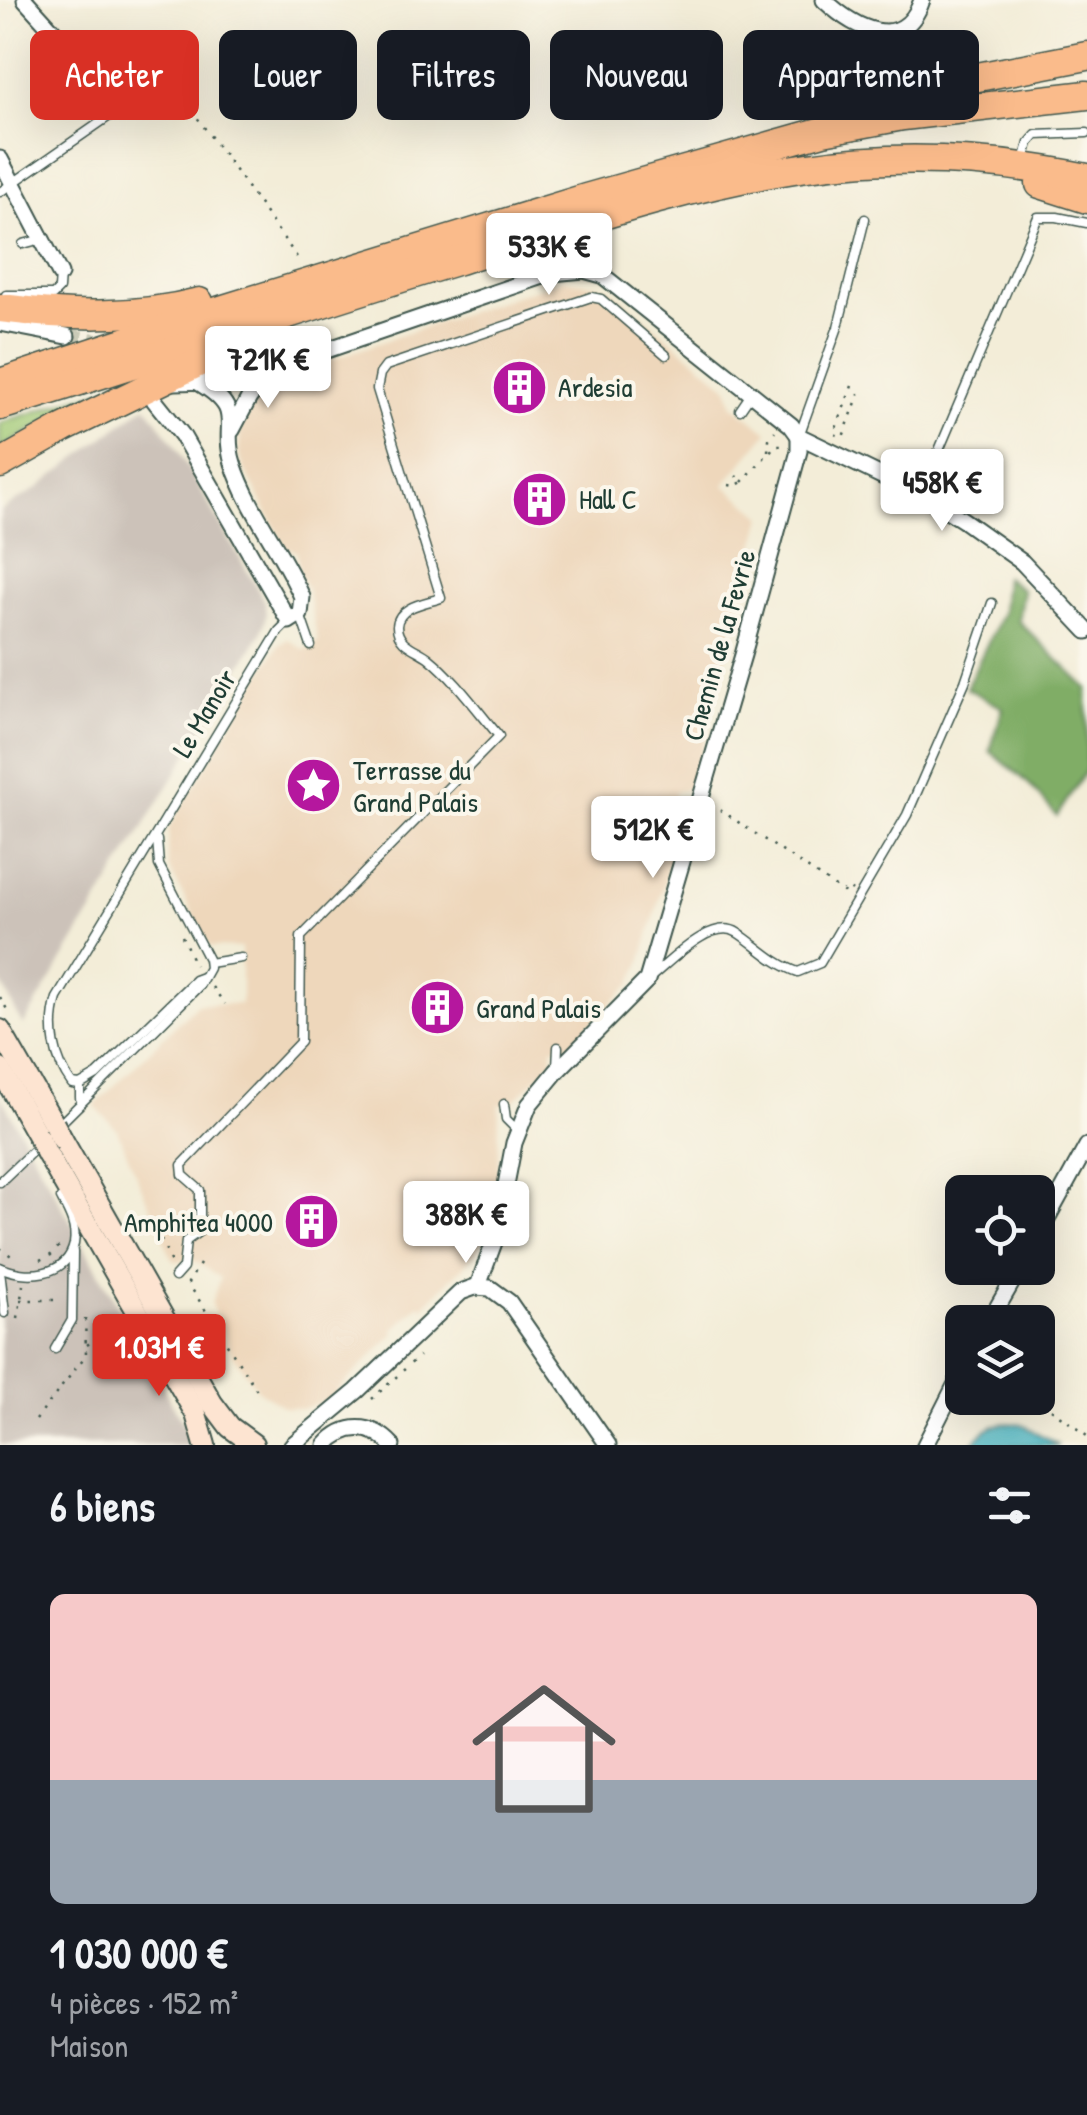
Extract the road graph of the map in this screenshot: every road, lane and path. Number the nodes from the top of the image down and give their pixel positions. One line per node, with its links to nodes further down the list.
1 (25, 0): 4 (street)
2 (824, 0): 3 (street)
3 (922, 0)
4 (52, 30)
5 (1087, 56): 10 (highway)
6 (1087, 95): 10 (highway)
7 (104, 120): 15 (lane)
8 (198, 120): 21 (path)
9 (1087, 133): 13 (lane)
10 (760, 148): 22 (highway)
11 (0, 159): 15 (street)
12 (972, 162): 13 (highway); 16 (highway); 26 (highway)
13 (1023, 167): 14 (highway)
14 (1087, 178)
15 (7, 189): 19 (street)
16 (1087, 199)
17 (865, 220): 41 (lane)
18 (1087, 223): 48 (lane)
19 (42, 239): 20 (lane); 23 (street)
20 (23, 244)
21 (299, 260)
22 (366, 267): 25 (highway); 32 (highway)
23 (60, 274): 24 (lane)
24 (0, 295)
25 (0, 308)
26 (300, 310): 35 (highway); 37 (highway)
27 (0, 324): 28 (street)
28 (66, 336)
29 (666, 355): 81 (lane)
30 (270, 369): 31 (street); 36 (street); 40 (street)
31 (197, 382): 35 (street); 40 (street)
32 (0, 383)
33 (852, 386): 34 (path)
34 (861, 389)
35 (158, 391): 44 (highway); 50 (street)
36 (751, 394): 38 (lane); 41 (street)
37 (0, 406)
38 (740, 410)
39 (779, 426): 43 (path)
40 (232, 430): 50 (street)
41 (799, 436): 48 (street); 60 (street, Chemin de la Fevrie)
42 (781, 446): 43 (path)
43 (768, 454): 46 (path)
44 (0, 464)
45 (736, 476): 46 (path)
46 (742, 482): 47 (path)
47 (729, 485)
48 (920, 495): 51 (street)
49 (992, 602): 60 (lane)
50 (295, 617): 52 (lane); 54 (lane, Le Manoir)
51 (1087, 631)
52 (311, 646)
53 (720, 810): 55 (path)
54 (160, 831): 58 (lane); 66 (lane, Le Manoir)
55 (854, 899)
56 (178, 926): 59 (path)
57 (241, 958): 58 (lane)
58 (209, 963): 59 (lane)
59 (203, 977): 61 (path); 66 (lane); 72 (lane)
60 (647, 980): 65 (street, Chemin de la Fevrie)
61 (226, 1004)
62 (0, 1030): 70 (main road)
63 (558, 1048): 65 (lane)
64 (0, 1069): 70 (main road)
65 (558, 1071): 69 (street, Chemin de la Fevrie)
66 (80, 1085): 67 (lane)
67 (80, 1098)
68 (504, 1104): 69 (lane)
69 (518, 1131): 86 (street, Chemin de la Fevrie)
70 (50, 1143): 76 (lane); 102 (main road); 103 (main road)
71 (1087, 1146): 73 (street)
72 (0, 1182)
73 (1055, 1204)
74 (129, 1224): 81 (path)
75 (65, 1235): 79 (path)
76 (74, 1247): 82 (lane); 94 (lane)
77 (0, 1248): 78 (path)
78 (26, 1262)
79 (35, 1262)
80 (200, 1264): 83 (path)
81 (183, 1268): 83 (path); 84 (lane)
82 (0, 1269): 89 (lane)
83 (195, 1272): 96 (path)
84 (175, 1277)
85 (24, 1278): 87 (path)
86 (478, 1286): 104 (street); 107 (street)
87 (20, 1300): 88 (path); 92 (path)
88 (67, 1300)
89 (5, 1313)
90 (85, 1314): 93 (path)
91 (124, 1317): 93 (path)
92 (18, 1318)
93 (86, 1346): 100 (path)
94 (55, 1349)
95 (418, 1356): 97 (path)
96 (258, 1392)
97 (370, 1399)
98 (945, 1406): 108 (street)
99 (1055, 1411): 101 (path)
100 (36, 1420)
101 (1087, 1436)
102 (205, 1445)
103 (252, 1445)
104 (292, 1445)
105 (326, 1445): 106 (street)
106 (392, 1445)
107 (608, 1445)
108 (925, 1445)

